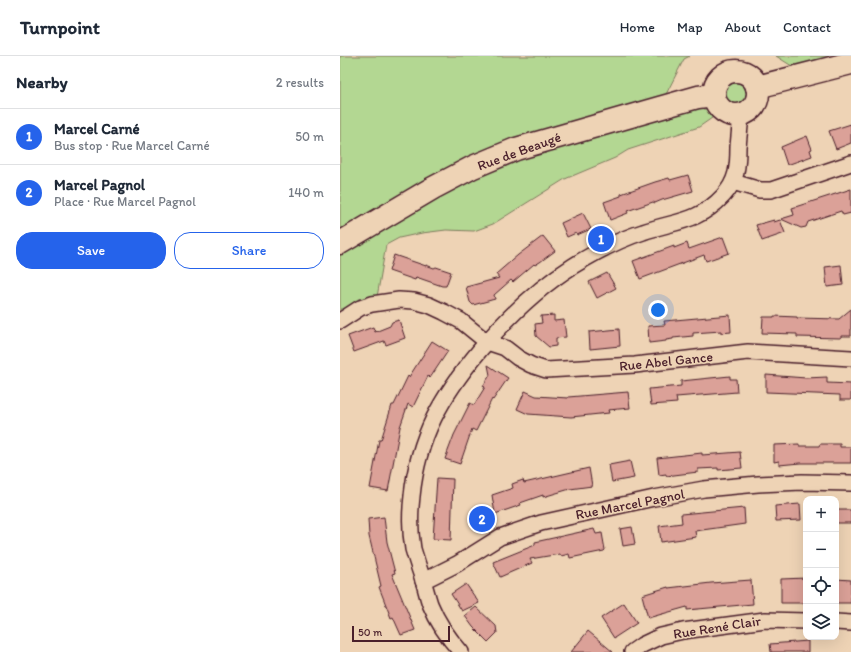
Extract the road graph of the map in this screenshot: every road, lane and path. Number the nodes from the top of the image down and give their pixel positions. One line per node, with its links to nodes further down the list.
1 (851, 63): 2 (street)
2 (757, 87): 3 (street); 4 (street)
3 (714, 95): 4 (street); 7 (street, Rue de Beaugé)
4 (741, 115): 6 (street)
5 (851, 163): 6 (street)
6 (733, 182): 9 (street)
7 (340, 243)
8 (340, 321): 9 (street, Rue Abel Gance)
9 (487, 342): 10 (street, Rue Abel Gance); 12 (street)
10 (851, 358)
11 (851, 483): 12 (street, Rue Marcel Pagnol)
12 (423, 581): 16 (street)
13 (803, 621): 17 (street, Rue René Clair)
14 (839, 622): 15 (street)
15 (851, 624)
16 (461, 652)
17 (632, 652)

